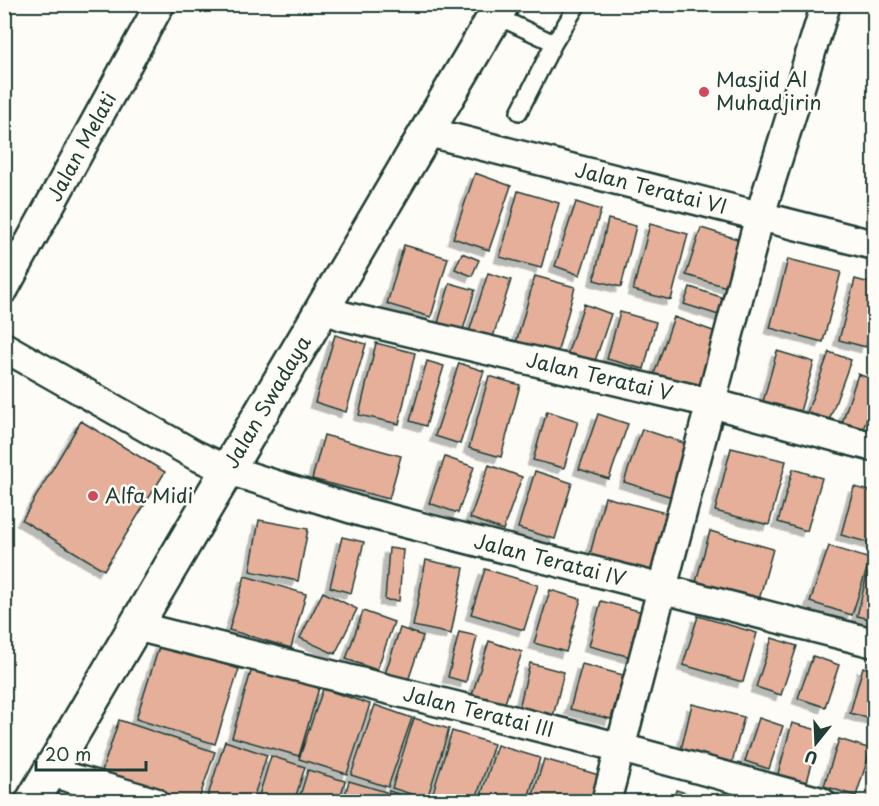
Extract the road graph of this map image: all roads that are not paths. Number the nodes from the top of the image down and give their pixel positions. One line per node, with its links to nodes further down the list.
1 (160, 4): 10 (street, Jalan Melati)
2 (578, 4): 5 (lane)
3 (826, 4): 8 (street)
4 (499, 10): 5 (lane); 7 (street, Jalan Swadaya)
5 (554, 43): 6 (lane)
6 (519, 112)
7 (428, 132): 8 (street, Jalan Teratai VI); 11 (street, Jalan Swadaya)
8 (760, 215): 9 (street, Jalan Teratai VI); 13 (street)
9 (874, 245)
10 (4, 289)
11 (323, 309): 13 (street, Jalan Teratai V); 15 (street, Jalan Swadaya)
12 (4, 347): 15 (street)
13 (711, 403): 14 (street, Jalan Teratai V); 16 (street)
14 (874, 447)
15 (228, 470): 16 (street, Jalan Teratai IV); 17 (street, Jalan Swadaya)
16 (662, 587): 18 (street, Jalan Teratai IV); 19 (street)
17 (135, 626): 19 (street, Jalan Teratai III); 20 (street, Jalan Swadaya)
18 (874, 643)
19 (620, 748): 23 (street); 24 (street, Jalan Teratai III)
20 (50, 772): 21 (street, Jalan Swadaya); 22 (street)
21 (32, 801)
22 (154, 801)
23 (606, 801)
24 (821, 801)

